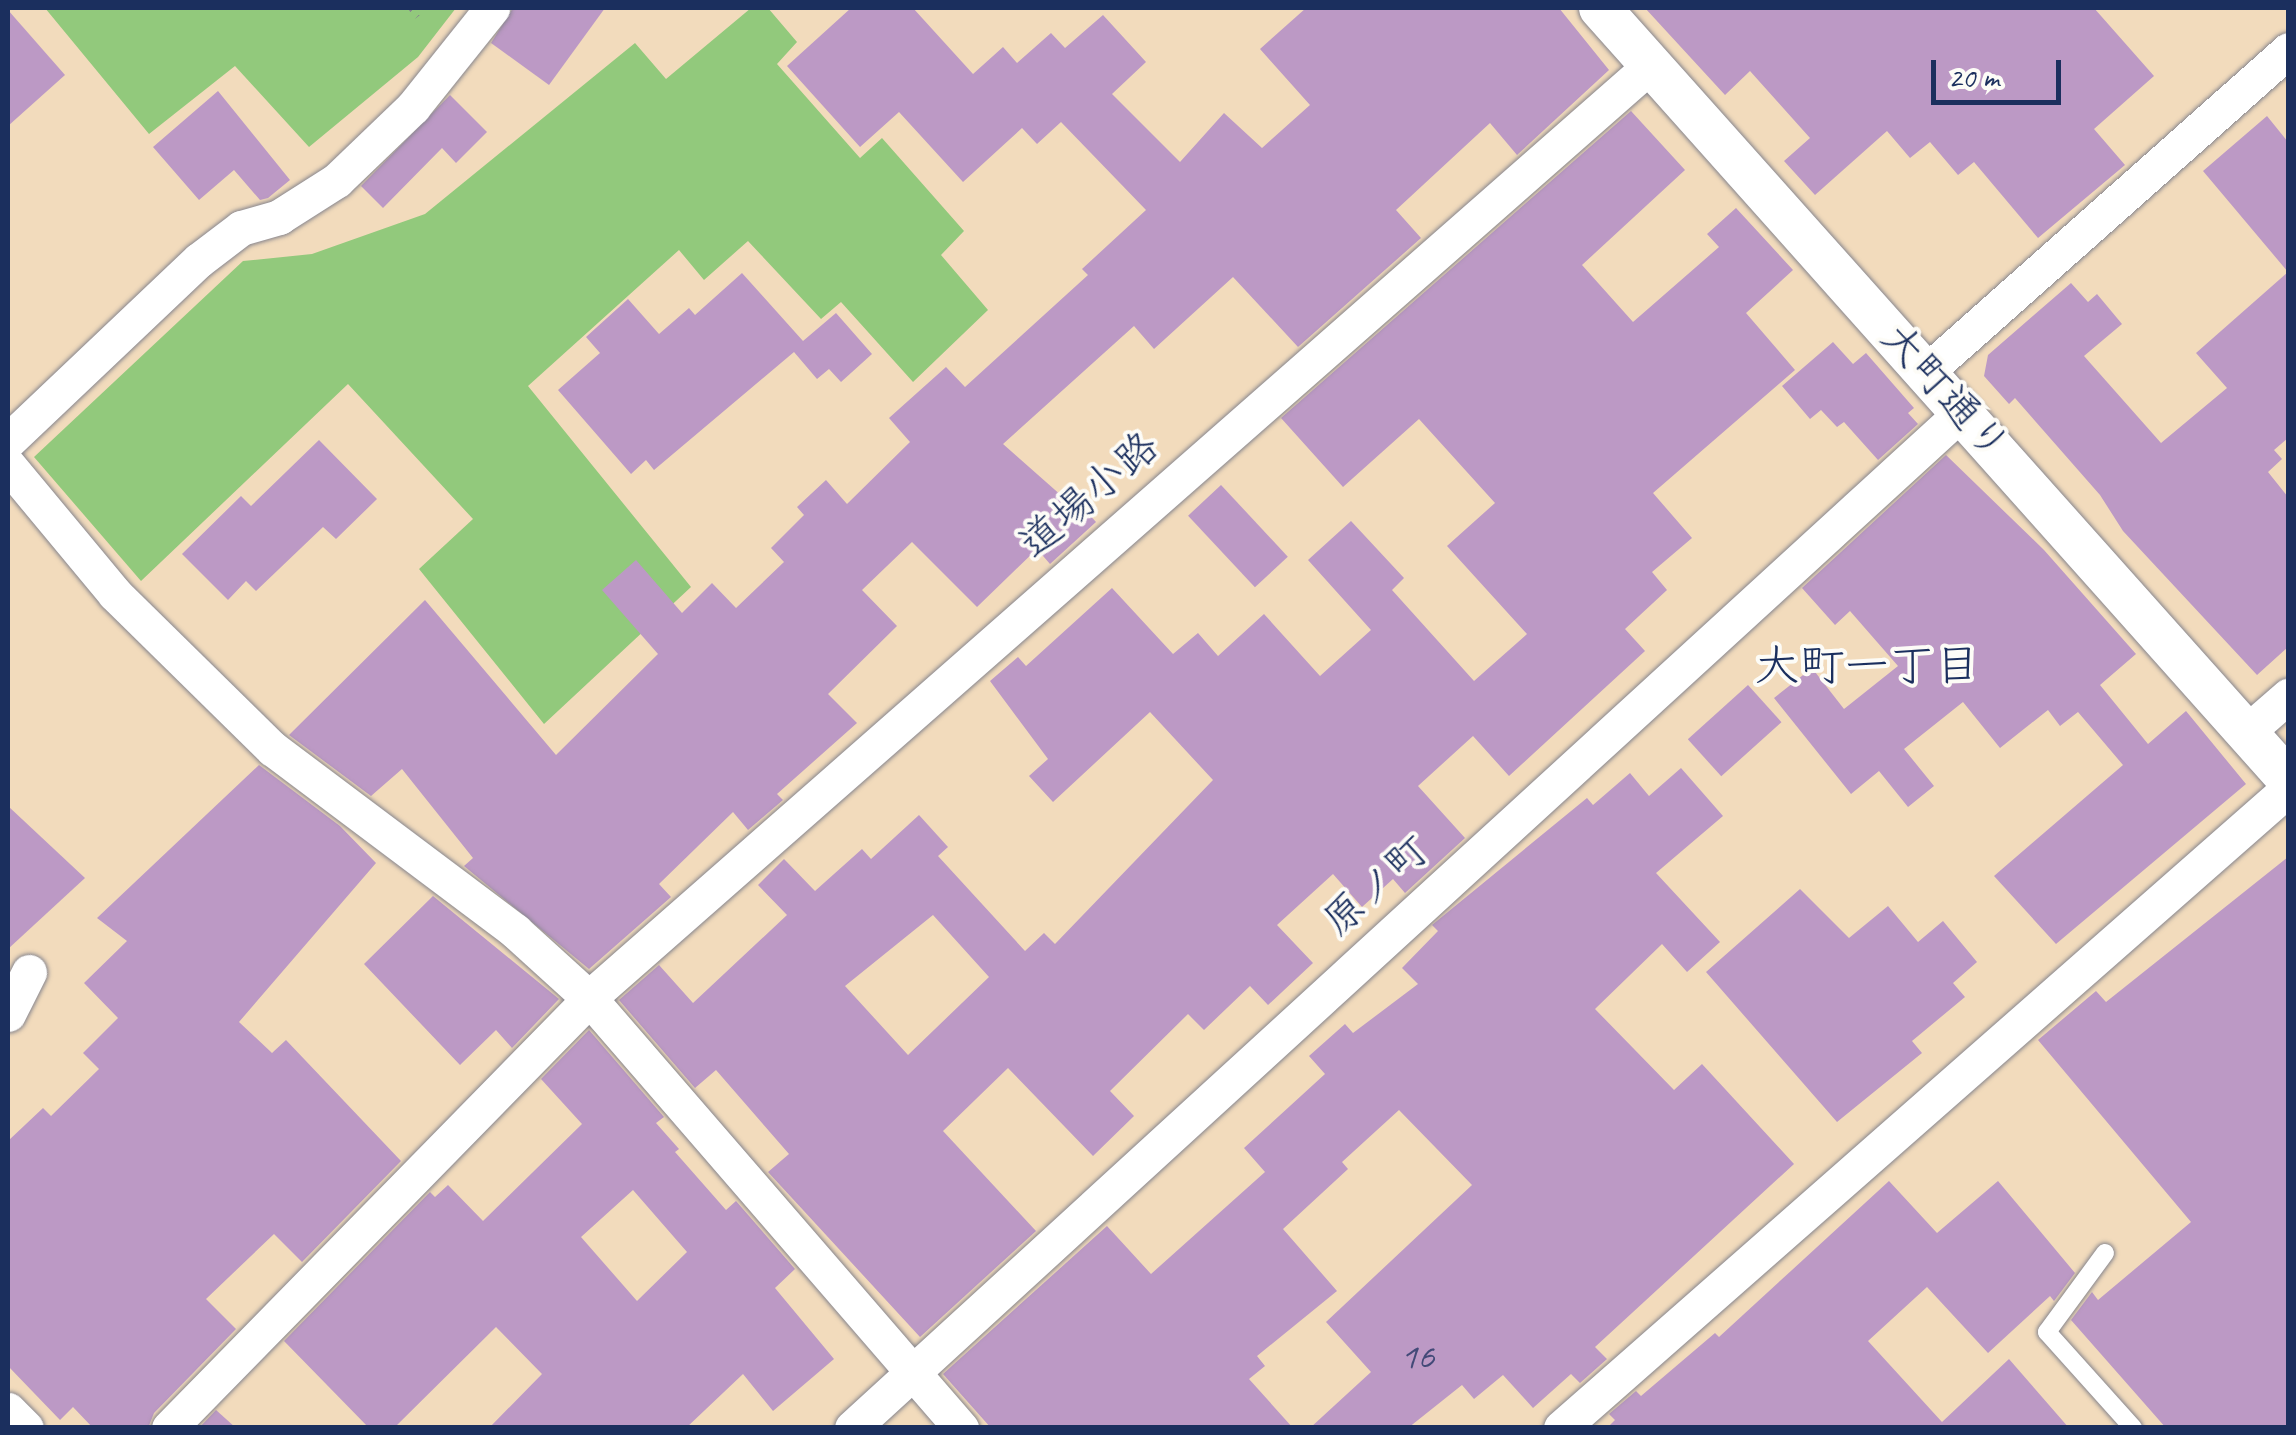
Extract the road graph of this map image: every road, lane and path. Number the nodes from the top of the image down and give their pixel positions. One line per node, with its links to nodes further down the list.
1 (410, 8): 4 (path)
2 (492, 8): 9 (street)
3 (1611, 11): 6 (street, 大町通り)
4 (418, 17)
5 (2288, 50): 7 (street)
6 (1651, 65): 7 (street, 大町通り); 16 (street, 道場小路)
7 (1927, 370): 8 (street, 大町通り)
8 (1962, 412): 12 (street, 大町通り); 19 (street, 原ノ町)
9 (8, 441)
10 (8, 466): 16 (street)
11 (2288, 696): 12 (street)
12 (2248, 730): 13 (street, 大町通り)
13 (2288, 778)
14 (2288, 789): 25 (street)
15 (29, 972): 17 (street)
16 (589, 998): 19 (street); 22 (street, 道場小路)
17 (8, 1014)
18 (2105, 1252): 26 (lane)
19 (912, 1370): 23 (street, 原ノ町); 24 (street)
20 (8, 1410): 21 (street)
21 (26, 1428)
22 (169, 1428)
23 (852, 1428)
24 (961, 1428)
25 (1561, 1428)
26 (2133, 1428)

